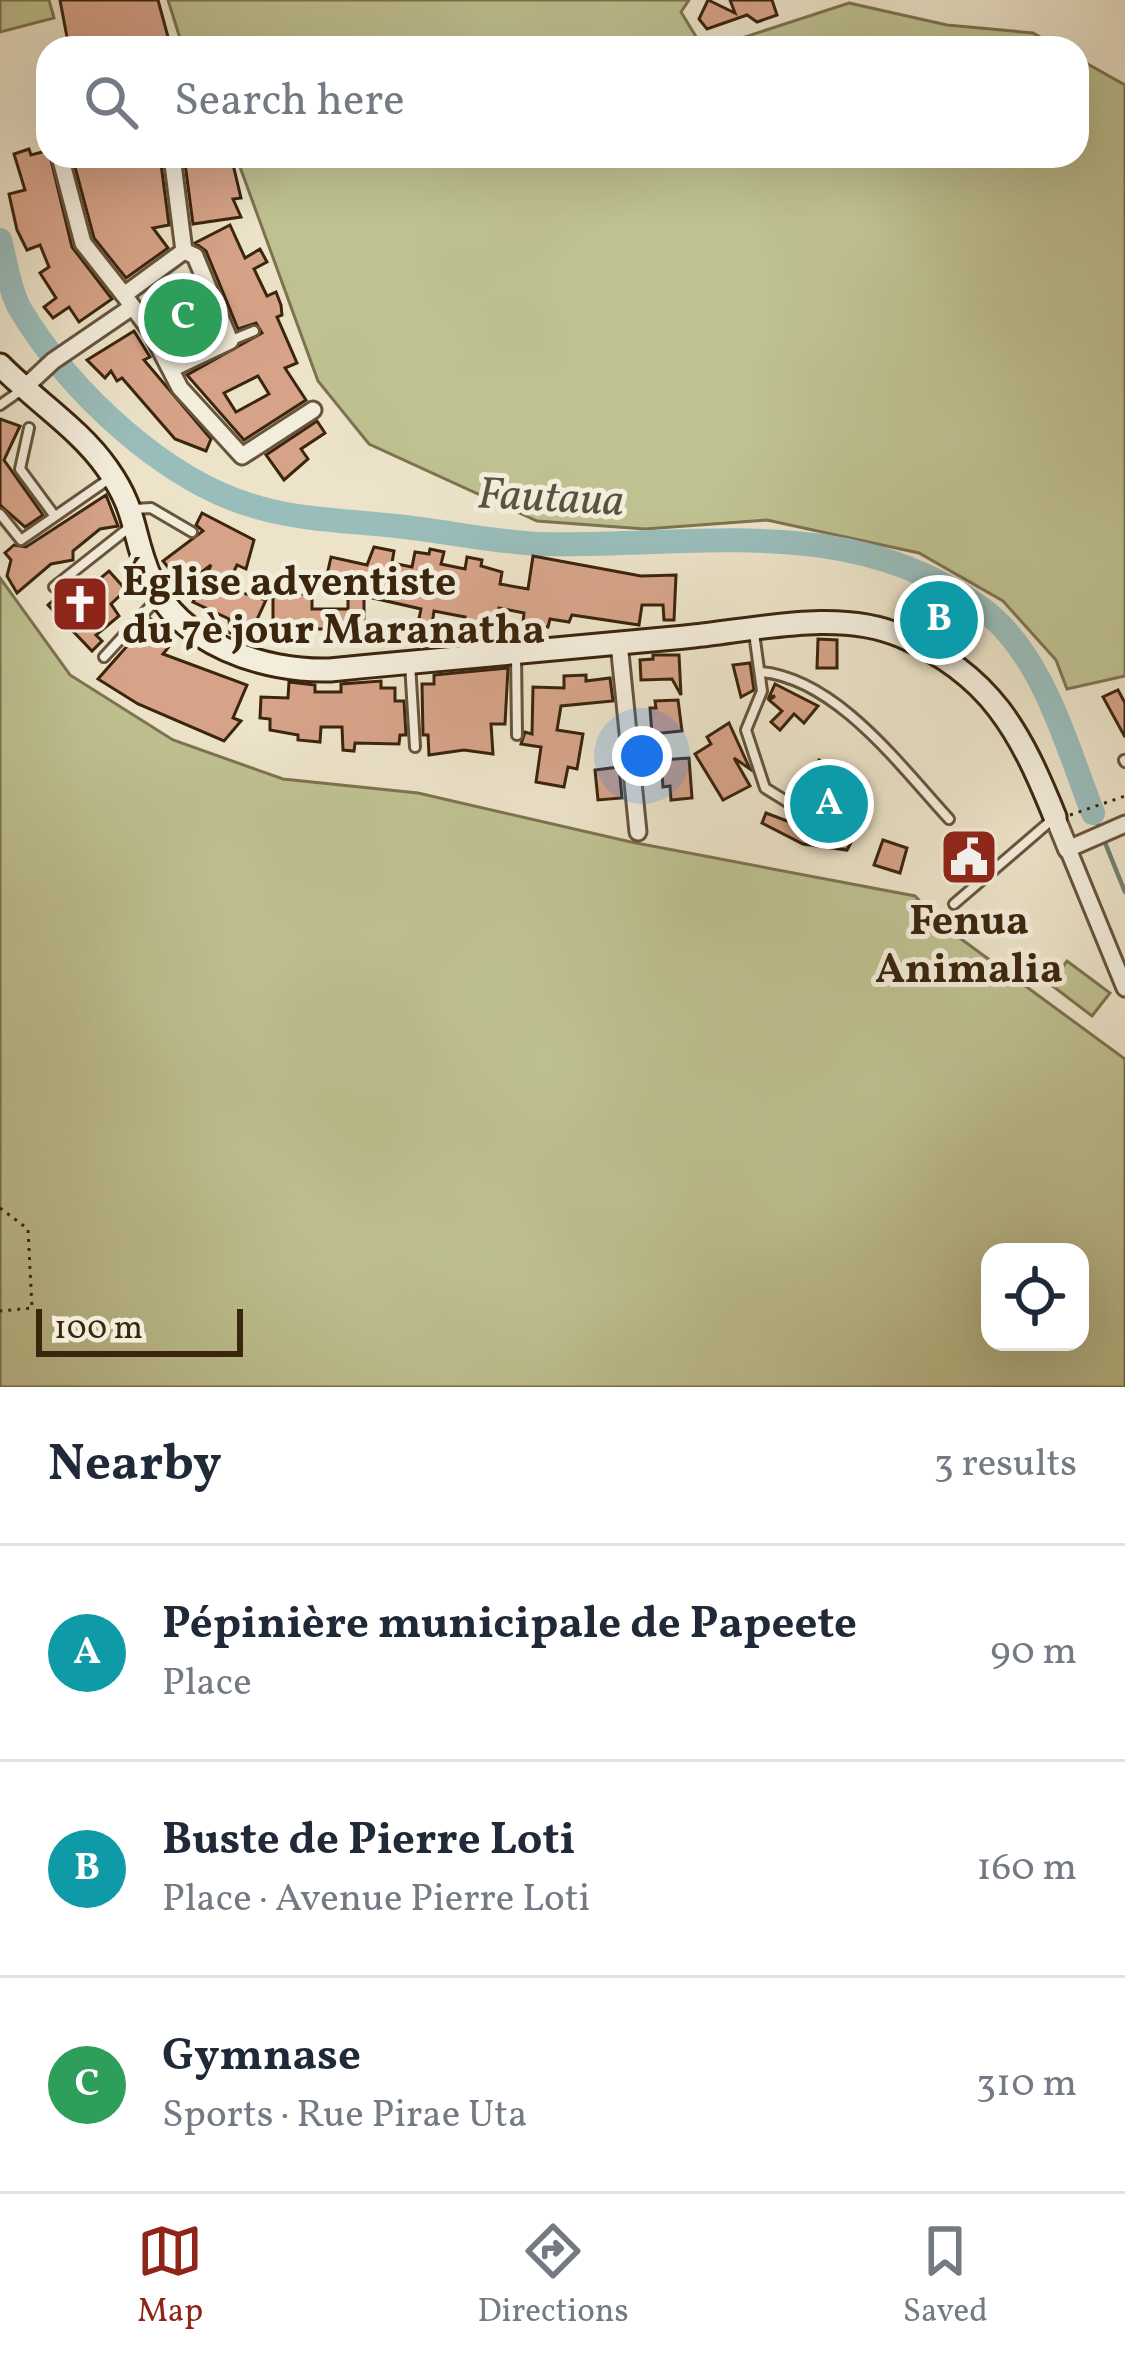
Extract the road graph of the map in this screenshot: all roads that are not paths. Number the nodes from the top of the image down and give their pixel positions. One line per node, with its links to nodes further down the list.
1 (63, 168): 4 (street)
2 (174, 168): 3 (street)
3 (184, 251): 4 (street); 6 (street)
4 (128, 301): 8 (street); 9 (street)
5 (254, 331): 6 (lane)
6 (230, 341): 8 (street)
7 (0, 365): 9 (main road)
8 (171, 369): 11 (street)
9 (23, 389): 10 (lane); 13 (main road)
10 (0, 405)
11 (313, 410)
12 (29, 428): 15 (lane)
13 (112, 476): 15 (lane); 16 (main road)
14 (0, 514): 15 (lane)
15 (54, 514)
16 (135, 516): 17 (lane); 18 (lane); 19 (main road)
17 (192, 532)
18 (54, 586)
19 (159, 597): 23 (lane); 24 (main road)
20 (754, 629): 21 (main road); 25 (lane); 29 (main road)
21 (619, 643): 22 (main road); 32 (street)
22 (516, 652): 24 (main road); 26 (lane)
23 (104, 657)
24 (410, 661): 27 (lane)
25 (761, 672): 28 (lane); 30 (lane)
26 (517, 735)
27 (415, 747)
28 (794, 806)
29 (1064, 816): 33 (street); 34 (lane)
30 (949, 819)
31 (1124, 824): 33 (street)
32 (638, 832)
33 (1068, 849): 35 (street)
34 (954, 904)
35 (1125, 988)

